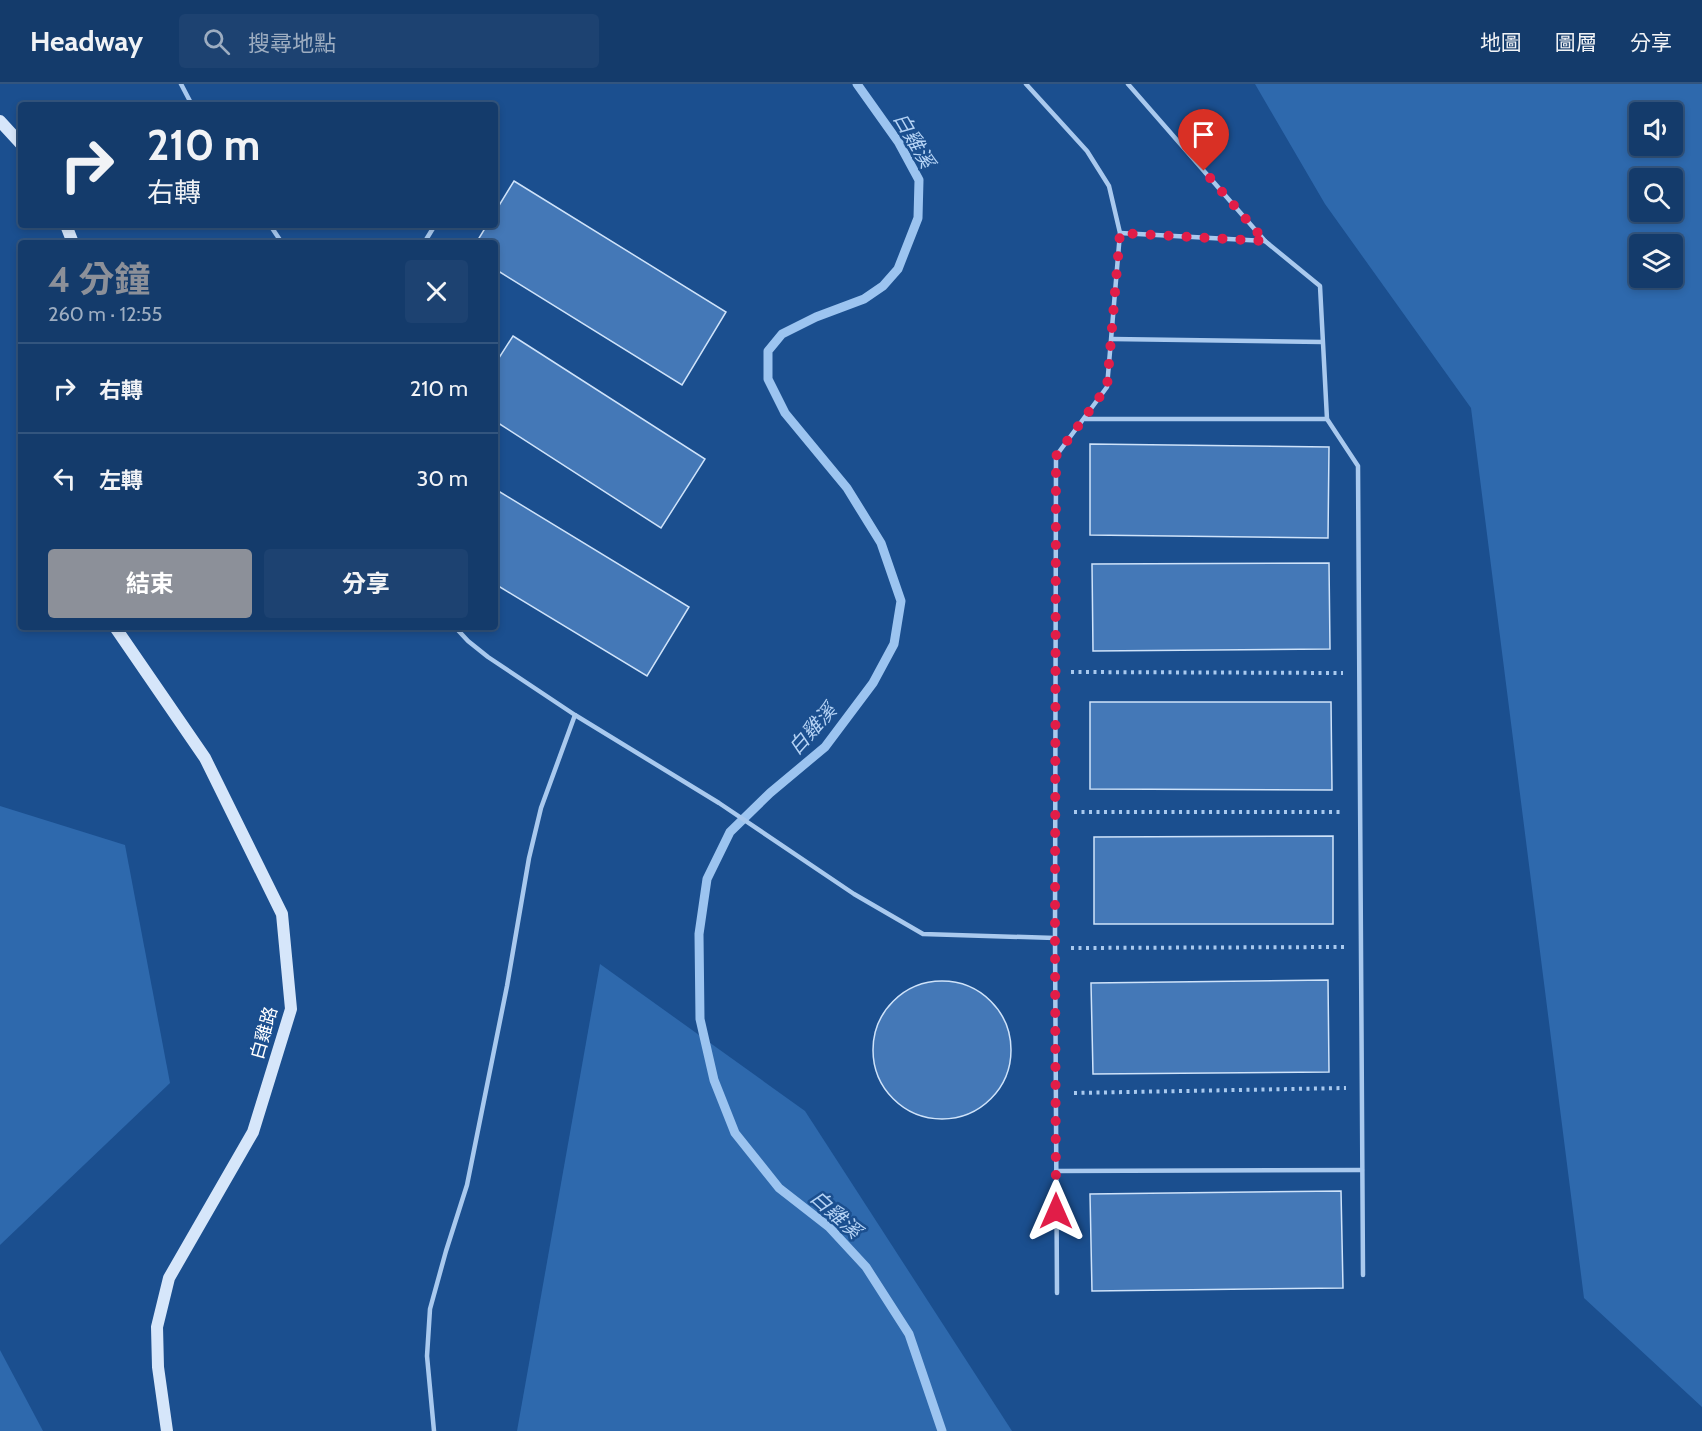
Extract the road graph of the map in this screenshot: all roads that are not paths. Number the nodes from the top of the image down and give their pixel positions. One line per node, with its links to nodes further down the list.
1 (182, 84): 4 (lane)
2 (1026, 84): 7 (lane)
3 (1128, 84): 8 (lane)
4 (191, 102)
5 (0, 121): 6 (street)
6 (18, 141)
7 (1120, 233): 8 (lane); 9 (lane)
8 (1265, 241): 10 (lane)
9 (1112, 339): 10 (lane); 11 (lane)
10 (1322, 342): 12 (lane)
11 (1085, 419): 12 (lane); 16 (lane)
12 (1327, 419): 17 (lane)
13 (117, 630): 21 (street, 白雞路)
14 (458, 630): 15 (lane)
15 (575, 715): 16 (lane); 22 (lane)
16 (1055, 938): 18 (lane)
17 (1362, 1170): 18 (lane); 19 (lane)
18 (1056, 1171): 20 (lane)
19 (1363, 1275)
20 (1057, 1293)
21 (167, 1431)
22 (434, 1431)

